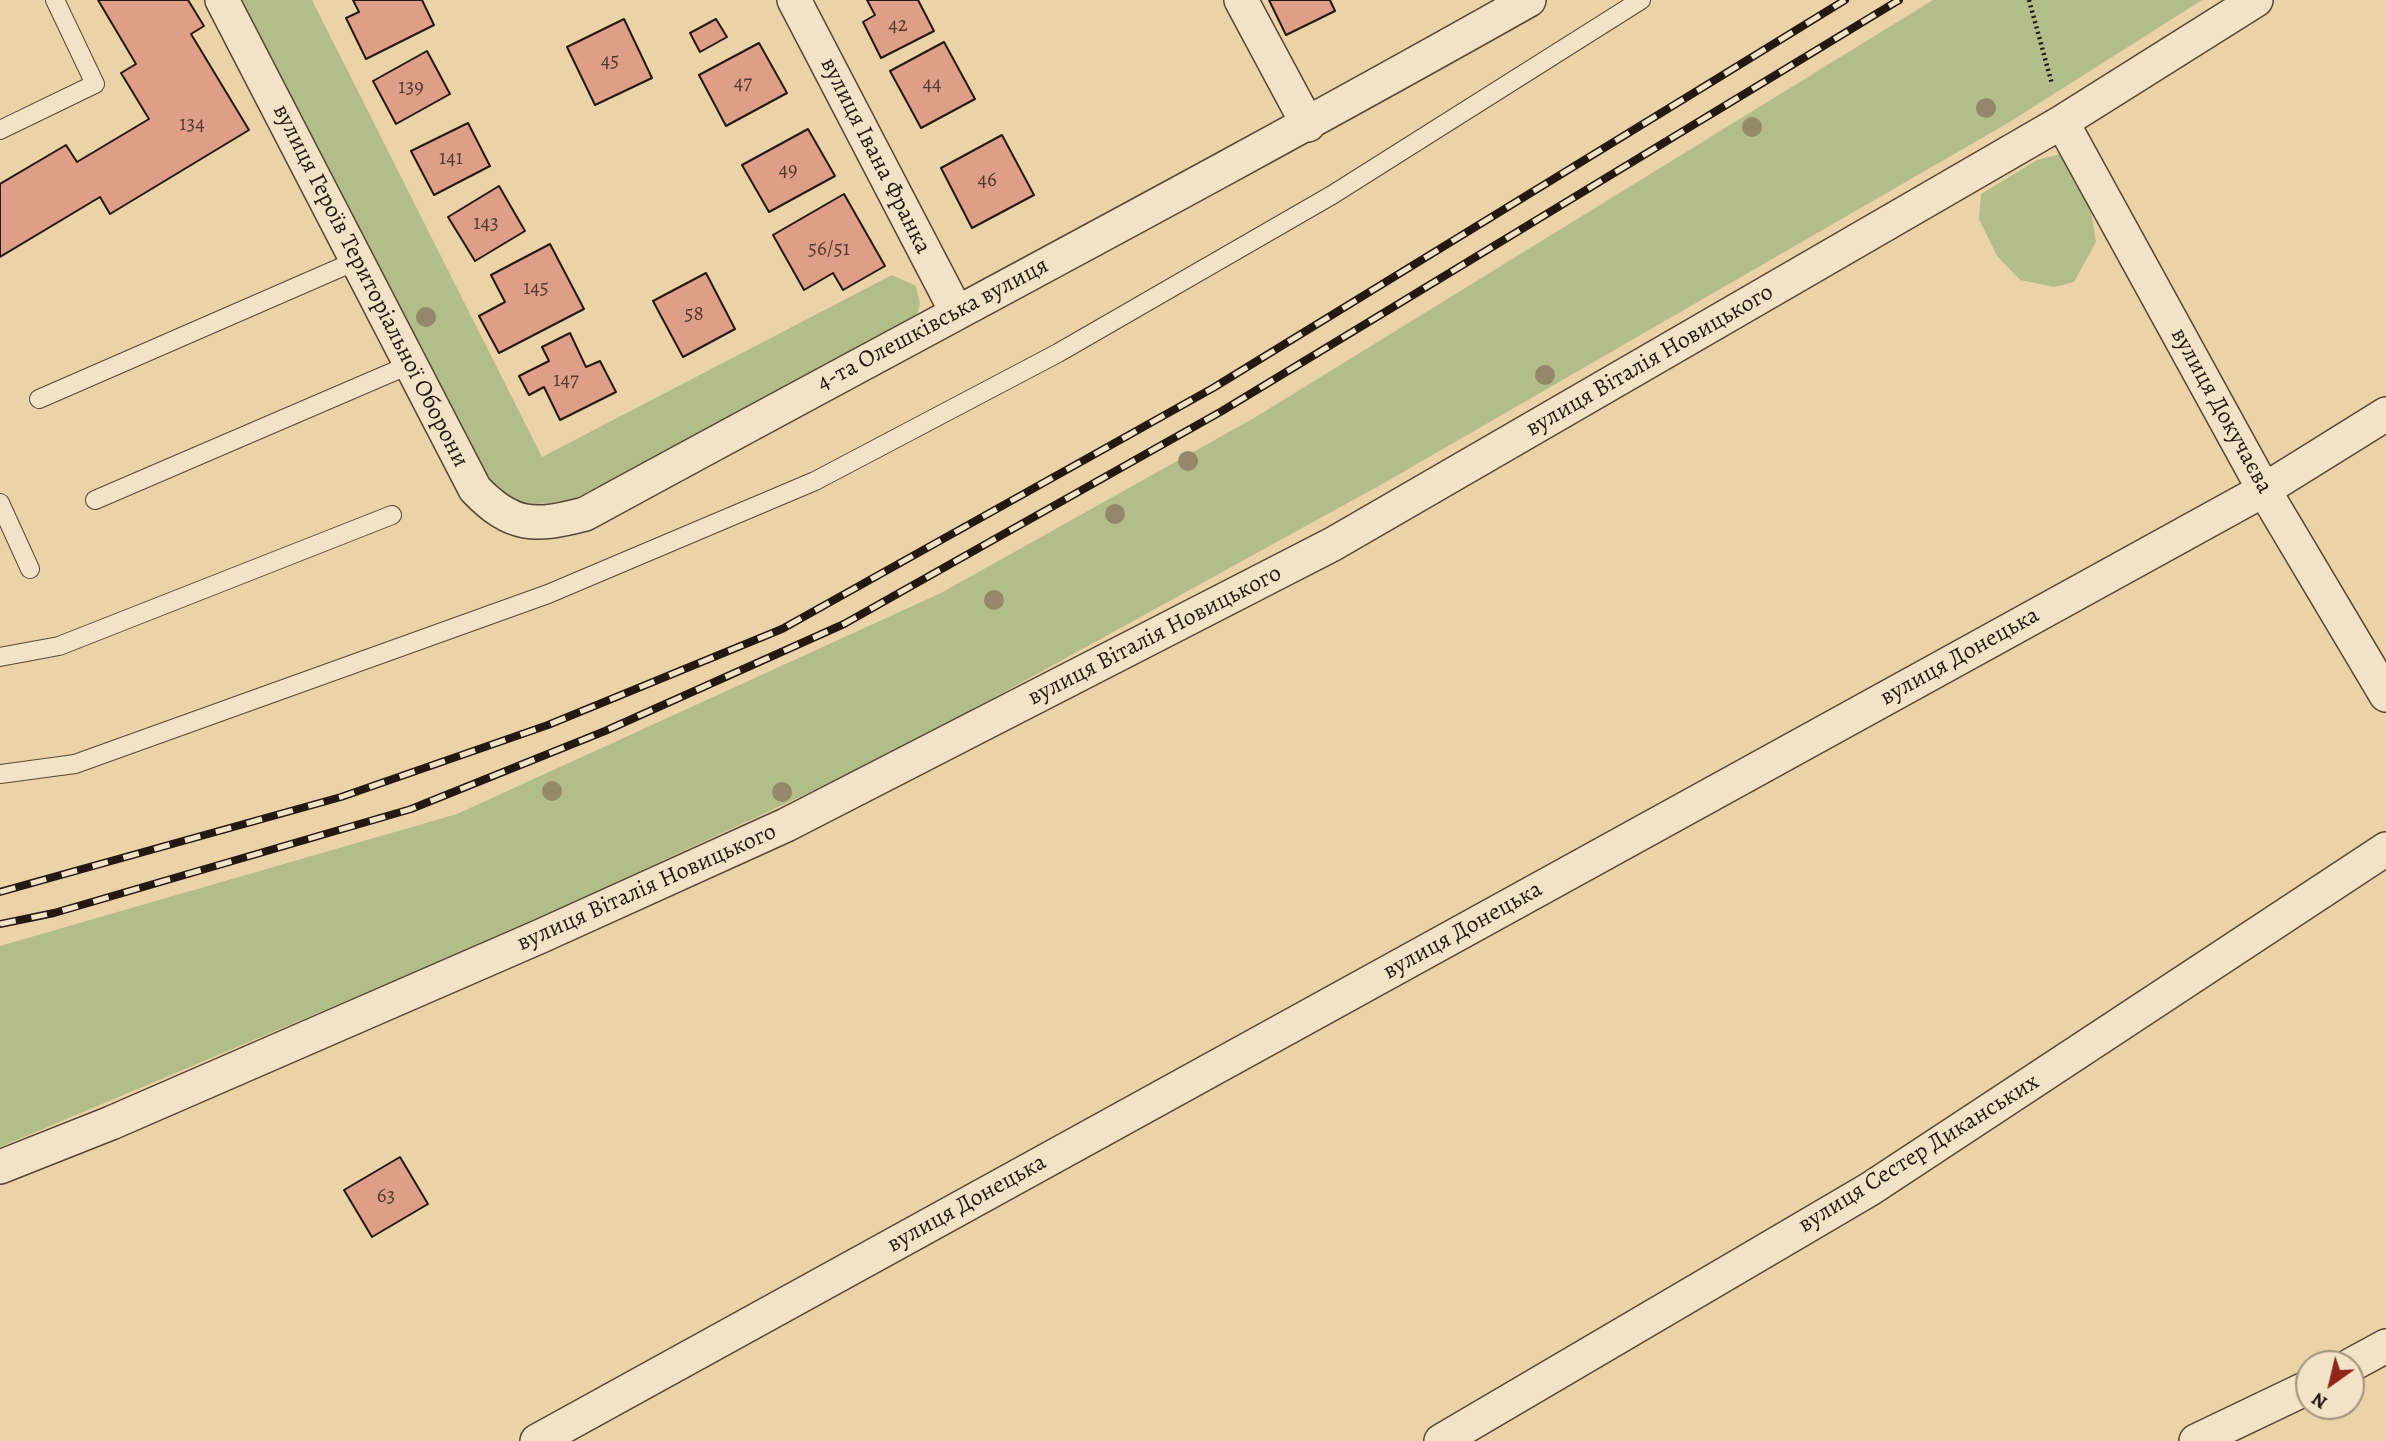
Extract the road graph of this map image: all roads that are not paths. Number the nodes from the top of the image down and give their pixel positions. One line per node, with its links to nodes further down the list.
1 (55, 0): 10 (lane)
2 (222, 0): 11 (street, вулиця Героїв Територіальної Оборони)
3 (794, 0): 12 (street, вулиця Івана Франка)
4 (1241, 0): 9 (street)
5 (1529, 0): 9 (street, 4-та Олешківська вулиця)
6 (1641, 0): 24 (lane)
7 (2256, 0): 8 (street, вулиця Віталія Новицького)
8 (2062, 122): 16 (street, вулиця Докучаєва); 26 (street, вулиця Віталія Новицького)
9 (1308, 125): 12 (street, 4-та Олешківська вулиця)
10 (0, 130)
11 (358, 260): 13 (street, вулиця Героїв Територіальної Оборони); 14 (lane)
12 (956, 311): 20 (street, 4-та Олешківська вулиця)
13 (409, 365): 17 (lane); 20 (street, вулиця Героїв Територіальної Оборони)
14 (39, 399)
15 (2386, 414): 16 (street, вулиця Донецька)
16 (2264, 490): 23 (street, вулиця Докучаєва); 30 (street, вулиця Донецька)
17 (95, 500)
18 (0, 503): 21 (lane)
19 (392, 515): 22 (lane)
20 (556, 521)
21 (30, 569)
22 (0, 657)
23 (2386, 695)
24 (0, 774)
25 (2386, 849): 31 (street, вулиця Сестер Диканських)
26 (0, 1167)
27 (2386, 1346): 28 (street)
28 (2365, 1357)
29 (2295, 1394): 32 (street)
30 (537, 1441)
31 (1441, 1441)
32 (2196, 1441)

